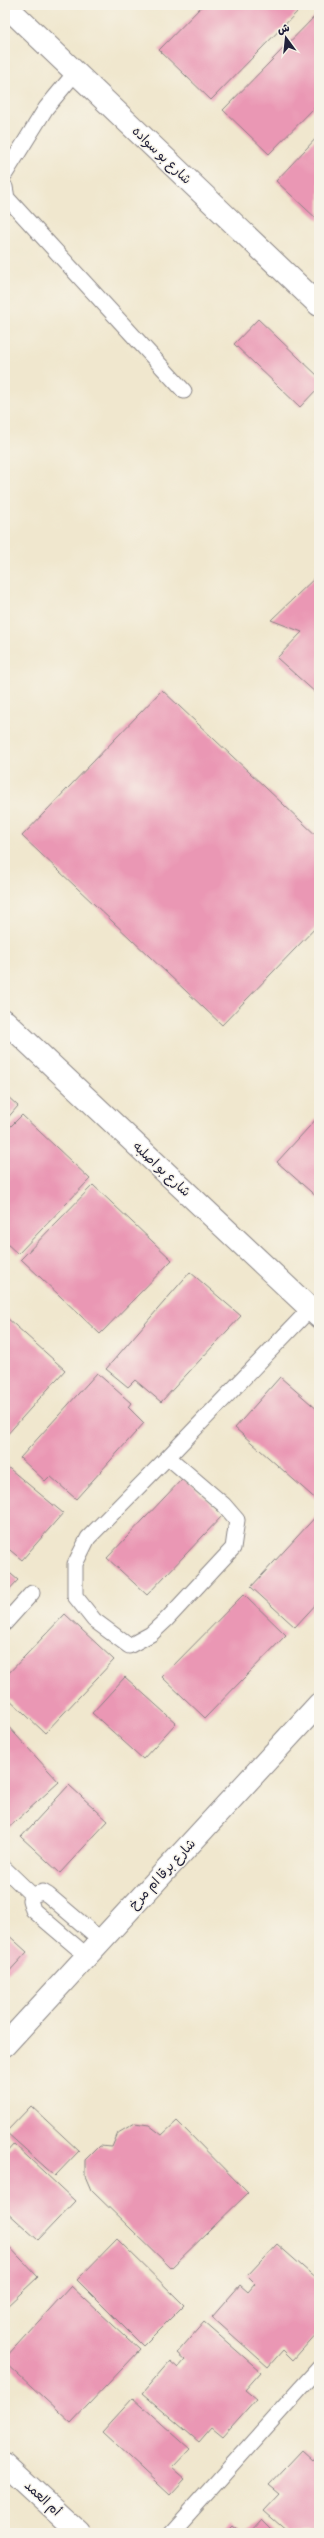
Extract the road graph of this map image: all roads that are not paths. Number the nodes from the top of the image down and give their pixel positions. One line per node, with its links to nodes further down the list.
1 (5, 5): 2 (street, شارع بو سواده)
2 (75, 73): 3 (lane); 5 (street, شارع بو سواده)
3 (5, 174)
4 (5, 187): 6 (lane)
5 (319, 305)
6 (184, 391)
7 (5, 1021): 8 (street, شارع بو اصلبه)
8 (314, 1313): 9 (lane)
9 (168, 1457): 9 (lane)
10 (32, 1593): 11 (lane)
11 (5, 1623)
12 (319, 1704): 15 (street, شارع برقا ام مرخ)
13 (5, 1869): 14 (lane)
14 (32, 1895): 15 (lane); 15 (lane)
15 (94, 1948): 16 (street, شارع برقا ام مرخ)
16 (5, 2045)
17 (319, 2368): 20 (lane)
18 (5, 2464): 19 (street, أم العمد)
19 (80, 2533)
20 (171, 2533)

